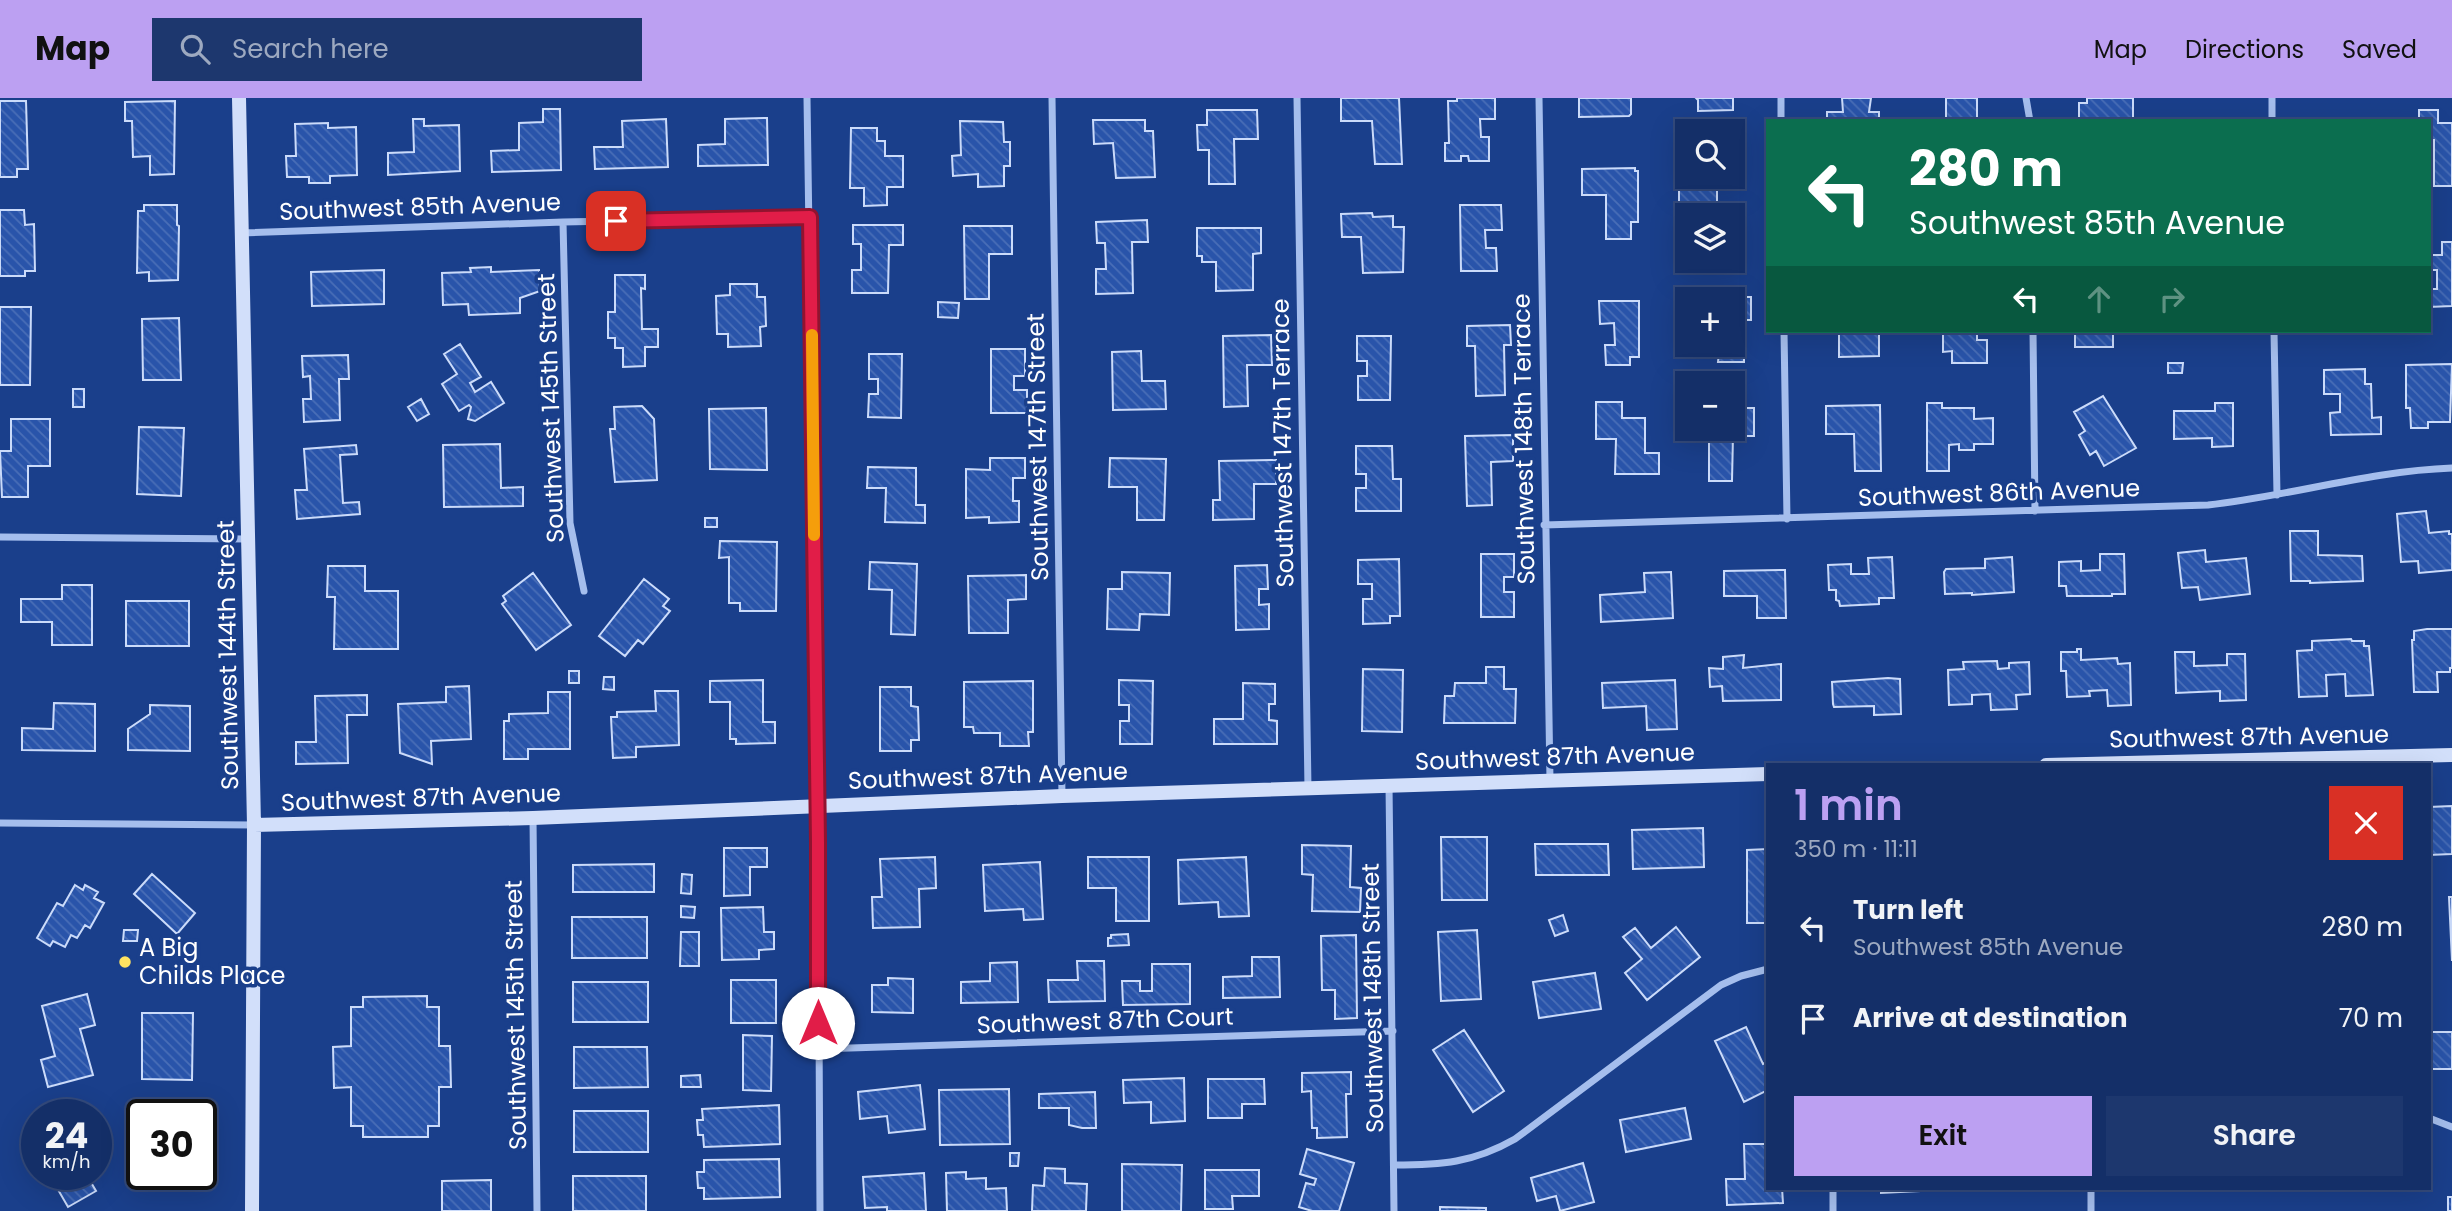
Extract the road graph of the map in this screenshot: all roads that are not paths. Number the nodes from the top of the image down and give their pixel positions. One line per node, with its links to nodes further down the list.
1 (239, 98): 14 (street, Southwest 144th Street)
2 (807, 98): 12 (street)
3 (1052, 98): 32 (street, Southwest 147th Street)
4 (1297, 98): 31 (street, Southwest 147th Terrace)
5 (1539, 98): 22 (street, Southwest 148th Terrace)
6 (1781, 98): 9 (street)
7 (2026, 98): 10 (street)
8 (2272, 98): 11 (street)
9 (1781, 119)
10 (2030, 119)
11 (2272, 119)
12 (810, 217): 13 (street, Southwest 85th Avenue); 33 (street)
13 (563, 222): 14 (street, Southwest 85th Avenue); 25 (street, Southwest 145th Street)
14 (242, 233): 24 (street, Southwest 144th Street)
15 (1784, 333): 21 (street)
16 (2033, 333): 20 (street)
17 (2274, 333): 19 (street)
18 (2452, 468): 19 (street, Southwest 86th Avenue)
19 (2277, 495): 20 (street, Southwest 86th Avenue)
20 (2035, 511): 21 (street, Southwest 86th Avenue)
21 (1787, 519): 22 (street, Southwest 86th Avenue)
22 (1544, 525): 29 (street, Southwest 148th Terrace)
23 (0, 537): 24 (street)
24 (249, 538): 36 (street, Southwest 144th Street)
25 (584, 591)
26 (2452, 755): 27 (street, Southwest 87th Avenue)
27 (2128, 763)
28 (1766, 774): 29 (street, Southwest 87th Avenue)
29 (1550, 780): 30 (street, Southwest 87th Avenue)
30 (1389, 785): 31 (street, Southwest 87th Avenue); 38 (street, Southwest 148th Street)
31 (1308, 788): 32 (street, Southwest 87th Avenue)
32 (1062, 796): 33 (street, Southwest 87th Avenue)
33 (817, 805): 34 (street, Southwest 87th Avenue); 39 (street)
34 (533, 818): 36 (street, Southwest 87th Avenue); 46 (street, Southwest 145th Street)
35 (0, 823): 36 (street, Southwest 87th Avenue)
36 (254, 825): 45 (street, Southwest 144th Street)
37 (1766, 970): 42 (street)
38 (1393, 1031): 39 (street, Southwest 87th Court); 42 (street, Southwest 148th Street)
39 (818, 1049): 47 (street)
40 (2431, 1119): 41 (street)
41 (2452, 1127)
42 (1394, 1165): 48 (street, Southwest 148th Street)
43 (1833, 1190): 49 (street)
44 (2091, 1190): 50 (street)
45 (252, 1211)
46 (537, 1211)
47 (820, 1211)
48 (1394, 1211)
49 (1833, 1211)
50 (2091, 1211)

